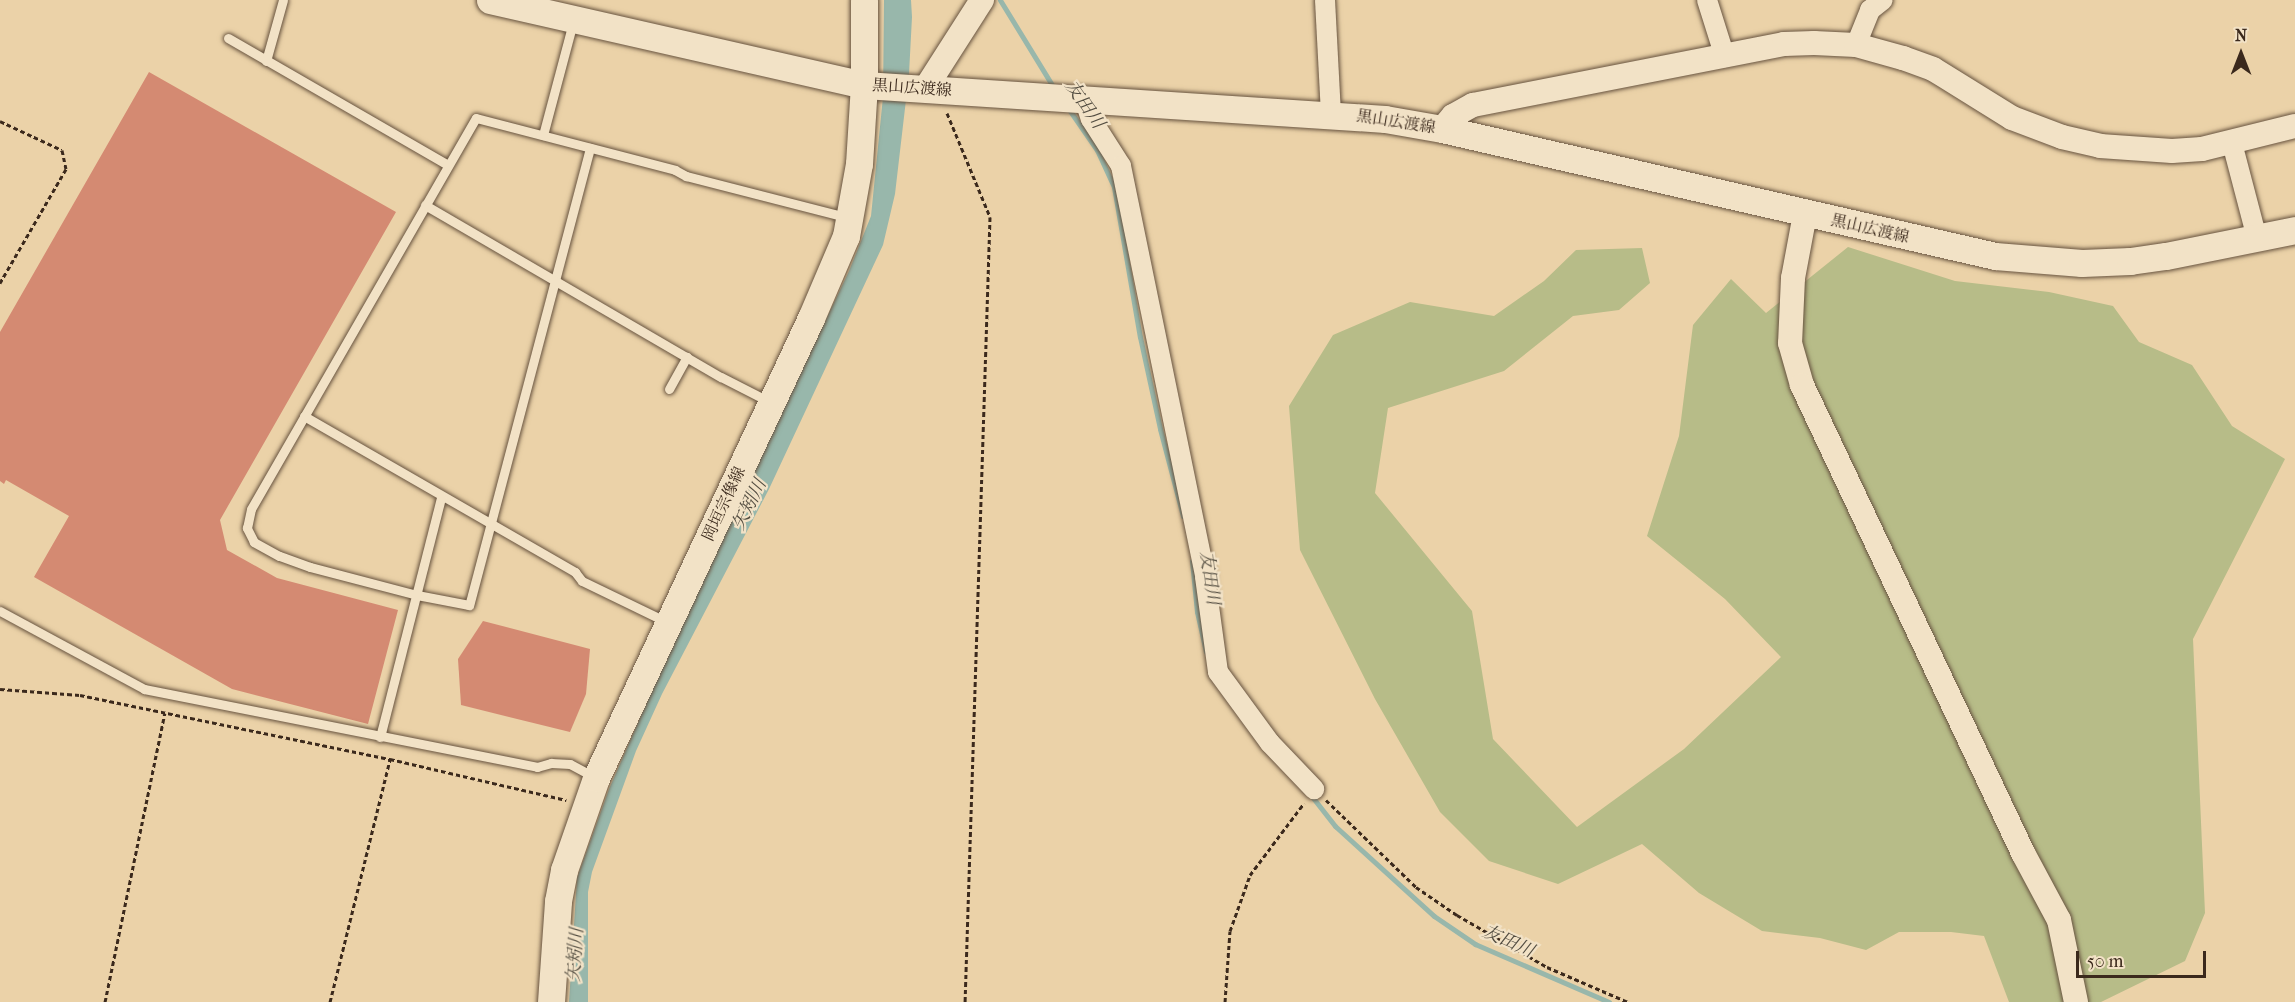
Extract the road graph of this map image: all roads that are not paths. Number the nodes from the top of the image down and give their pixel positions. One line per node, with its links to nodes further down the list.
1 (283, 0): 12 (lane)
2 (490, 0): 8 (main road, 黒山広渡線)
3 (864, 0): 13 (main road, 岡垣宗像線)
4 (982, 0): 14 (street)
5 (1325, 0): 16 (street)
6 (1707, 0): 11 (street)
7 (1883, 0): 10 (street)
8 (574, 19): 13 (main road, 黒山広渡線); 19 (lane)
9 (228, 38): 12 (lane)
10 (1856, 45): 11 (street); 20 (street)
11 (1725, 57): 18 (street)
12 (266, 61): 22 (lane)
13 (864, 85): 14 (main road, 黒山広渡線); 25 (main road, 岡垣宗像線)
14 (935, 89): 15 (main road, 黒山広渡線)
15 (1084, 98): 16 (main road, 黒山広渡線); 40 (street)
16 (1331, 114): 18 (main road, 黒山広渡線)
17 (2295, 126): 20 (street)
18 (1442, 129): 24 (main road, 黒山広渡線)
19 (543, 135): 21 (lane); 22 (lane)
20 (2232, 143): 27 (street)
21 (590, 148): 25 (lane); 28 (lane)
22 (448, 165): 23 (lane)
23 (425, 205): 28 (lane); 32 (lane)
24 (1805, 214): 27 (main road, 黒山広渡線); 42 (street)
25 (851, 218): 31 (main road, 岡垣宗像線)
26 (2295, 230): 27 (main road, 黒山広渡線)
27 (2257, 238)
28 (555, 280): 29 (lane); 34 (lane)
29 (687, 357): 30 (lane); 31 (lane)
30 (669, 389)
31 (771, 402): 37 (main road, 岡垣宗像線)
32 (304, 416): 33 (lane); 35 (lane)
33 (441, 497): 34 (lane); 35 (lane)
34 (489, 523): 35 (lane); 37 (lane)
35 (417, 595): 38 (lane)
36 (0, 611): 38 (lane)
37 (669, 623): 39 (main road, 岡垣宗像線)
38 (380, 737): 39 (lane)
39 (596, 778): 41 (main road, 岡垣宗像線)
40 (1314, 789)
41 (551, 1002)
42 (2076, 1002)

